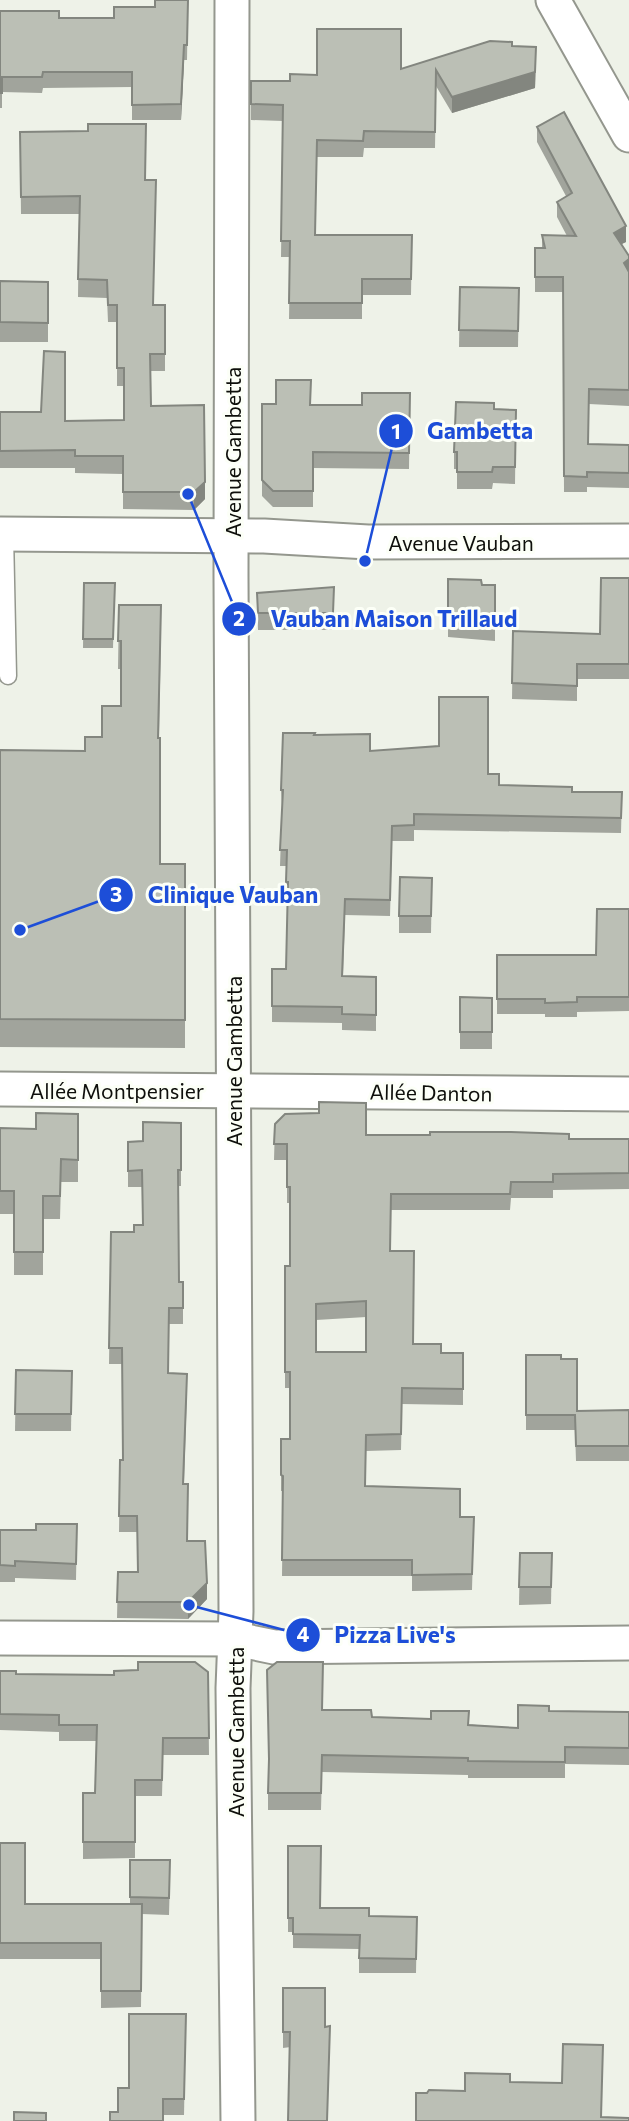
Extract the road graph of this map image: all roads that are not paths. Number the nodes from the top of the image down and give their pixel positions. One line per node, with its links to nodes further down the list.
1 (232, 0): 5 (street, Avenue Gambetta)
2 (554, 0): 3 (street)
3 (629, 135)
4 (3, 534): 5 (street, Avenue Vauban); 7 (lane)
5 (231, 535): 6 (street, Avenue Vauban); 9 (street, Avenue Gambetta)
6 (629, 541)
7 (8, 676)
8 (0, 1090): 9 (street, Allée Montpensier)
9 (233, 1091): 10 (street, Allée Danton); 12 (street, Avenue Gambetta)
10 (629, 1094)
11 (0, 1638): 12 (street)
12 (236, 1639): 13 (street); 14 (street, Avenue Gambetta)
13 (629, 1643)
14 (238, 2121)

